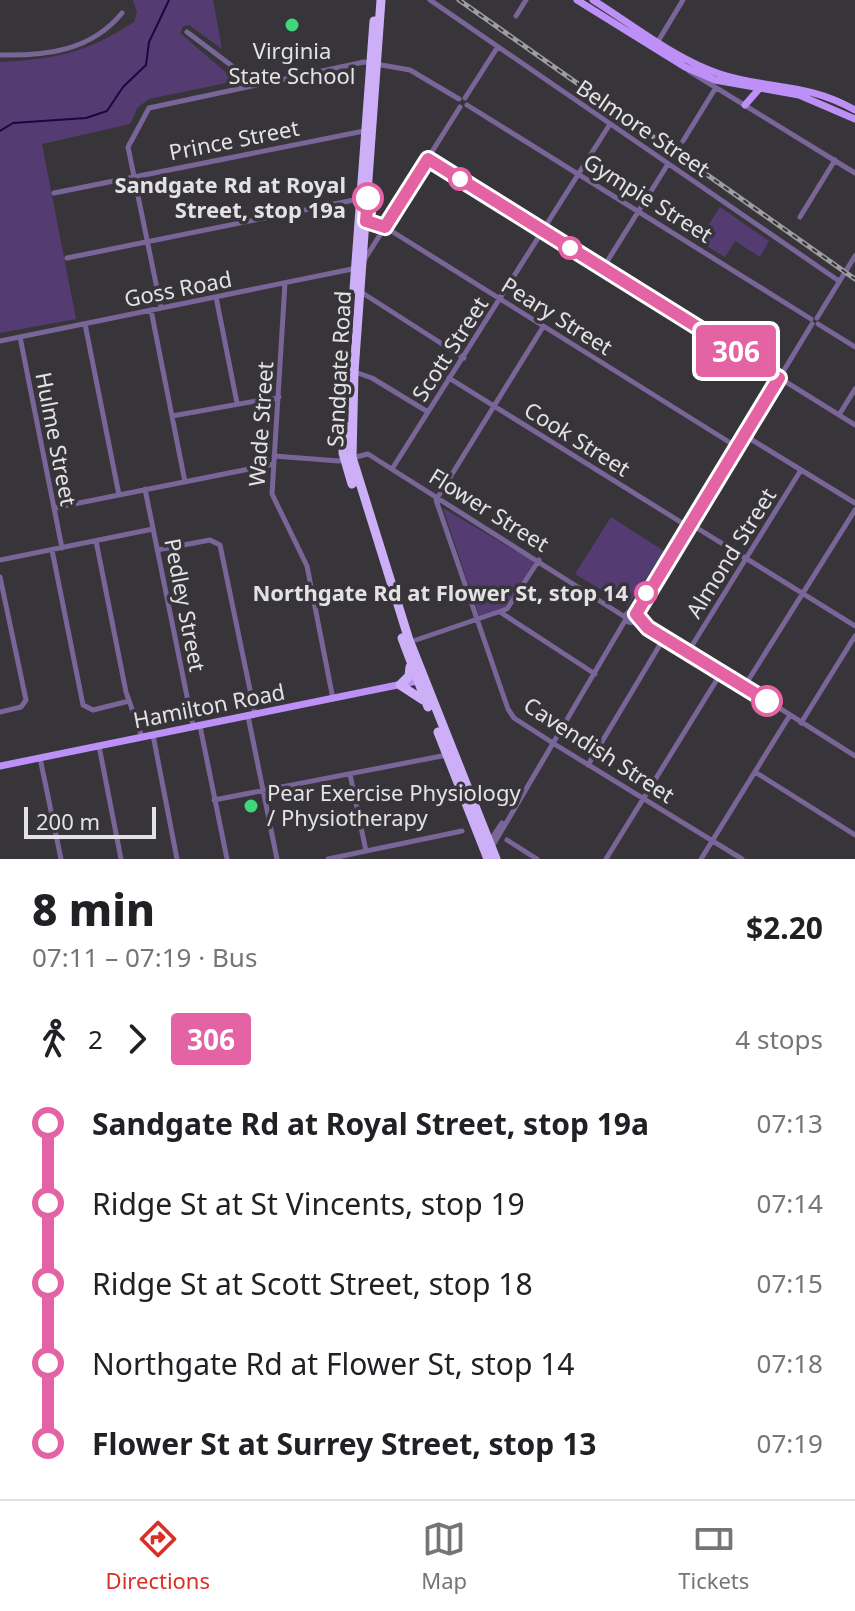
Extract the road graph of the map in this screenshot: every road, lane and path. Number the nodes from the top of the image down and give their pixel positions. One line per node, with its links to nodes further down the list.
1 (375, 0): 15 (highway, Sandgate Road)
2 (381, 0): 15 (highway, Sandgate Road)
3 (430, 0): 13 (street, Belmore Street)
4 (526, 0): 10 (street)
5 (577, 0): 12 (main road)
6 (593, 0): 8 (main road)
7 (683, 0): 12 (street)
8 (603, 3): 12 (main road)
9 (122, 13): 14 (street)
10 (516, 16)
11 (187, 32): 17 (street)
12 (656, 44): 16 (main road); 22 (main road)
13 (497, 47): 20 (street); 24 (street, Belmore Street)
14 (0, 55)
15 (375, 64): 17 (street); 20 (street); 25 (highway, Sandgate Road)
16 (685, 67): 18 (street); 19 (main road)
17 (249, 85): 32 (street)
18 (715, 89): 21 (street); 26 (street)
19 (759, 89): 21 (main road); 23 (main road)
20 (461, 101): 27 (street); 31 (street, Gympie Street)
21 (745, 105): 28 (street)
22 (855, 110)
23 (855, 119)
24 (610, 124): 29 (street, Belmore Street); 31 (street, Scott Street)
25 (370, 131): 32 (street, Prince Street); 34 (highway, Sandgate Road); 37 (highway, Sandgate Road)
26 (683, 141)
27 (428, 159): 38 (street); 39 (street)
28 (835, 160): 30 (street); 36 (street)
29 (668, 164): 35 (street); 45 (street, Belmore Street)
30 (855, 173)
31 (579, 175): 35 (street, Gympie Street); 39 (street, Scott Street)
32 (134, 177): 33 (street, Prince Street); 40 (street)
33 (54, 193)
34 (360, 199): 37 (highway, Sandgate Road); 40 (street)
35 (639, 212): 44 (street); 52 (street, Gympie Street)
36 (800, 217)
37 (362, 221): 38 (street, Peary Street); 43 (highway, Sandgate Road)
38 (385, 227): 43 (street); 49 (street, Peary Street)
39 (544, 231): 44 (street); 49 (street, Scott Street)
40 (147, 242): 42 (street); 50 (street)
41 (855, 256): 45 (street)
42 (67, 258)
43 (360, 266): 46 (street, Goss Road); 47 (highway, Sandgate Road); 73 (highway, Sandgate Road)
44 (603, 268): 61 (street)
45 (839, 281): 52 (street)
46 (285, 283): 48 (street, Goss Road); 63 (street, Wade Street)
47 (360, 291): 58 (street); 59 (highway, Sandgate Road)
48 (216, 297): 50 (street, Goss Road); 64 (street)
49 (501, 300): 54 (street, Peary Street); 58 (street, Scott Street)
50 (161, 308): 51 (street, Goss Road)
51 (151, 310): 53 (street, Goss Road); 68 (street)
52 (814, 321): 57 (street, Gympie Street); 61 (street)
53 (85, 324): 55 (street, Goss Road); 79 (street)
54 (543, 327): 65 (street); 71 (street, Peary Street)
55 (20, 337): 56 (street, Goss Road); 82 (street, Hulme Street)
56 (0, 341)
57 (855, 347)
58 (464, 358): 60 (street, Scott Street)
59 (354, 372): 66 (street); 73 (highway, Sandgate Road)
60 (449, 378): 65 (street, Cook Street); 66 (street, Scott Street)
61 (779, 378): 67 (street); 70 (street)
62 (855, 389): 67 (street)
63 (279, 397): 64 (street); 72 (street, Wade Street)
64 (237, 403): 68 (street)
65 (494, 406): 80 (street); 84 (street, Cook Street)
66 (428, 412): 75 (street, Scott Street)
67 (839, 415): 69 (street)
68 (172, 416): 77 (street)
69 (855, 425)
70 (744, 435): 71 (street); 76 (street)
71 (737, 447): 84 (street)
72 (274, 456): 73 (street, Flower Street); 74 (street, Wade Street)
73 (348, 458): 75 (street, Flower Street); 103 (highway, Sandgate Road); 106 (highway, Sandgate Road)
74 (274, 464): 77 (street); 109 (street, Wade Street)
75 (392, 469): 80 (street, Flower Street)
76 (801, 470): 81 (street); 90 (street, Almond Street)
77 (185, 482): 78 (street)
78 (145, 489): 79 (street); 85 (street, Pedley Street)
79 (119, 495): 82 (street)
80 (438, 497): 92 (street, Flower Street); 97 (street, Cavendish Street)
81 (855, 503)
82 (54, 508): 87 (street, Hulme Street)
83 (855, 510): 94 (street)
84 (688, 525): 90 (street, Cook Street); 96 (street)
85 (153, 529): 86 (street); 89 (street, Pedley Street)
86 (96, 541): 87 (street); 110 (street)
87 (62, 548): 88 (street)
88 (52, 550): 91 (street); 110 (street)
89 (157, 550): 114 (street); 116 (street, Pedley Street)
90 (746, 558): 94 (street, Cook Street); 102 (street, Almond Street)
91 (0, 560)
92 (539, 560): 95 (street); 96 (street, Flower Street)
93 (0, 577): 112 (street)
94 (803, 593): 98 (street, Cook Street); 108 (street)
95 (500, 612): 97 (street); 105 (street)
96 (630, 617): 100 (street, Flower Street); 105 (street)
97 (475, 621): 101 (street); 119 (street, Cavendish Street)
98 (855, 626)
99 (855, 636): 115 (street)
100 (664, 638): 102 (street, Flower Street); 124 (street)
101 (416, 640)
102 (688, 652): 104 (street, Flower Street)
103 (410, 663): 106 (highway, Sandgate Road); 107 (highway)
104 (721, 673): 108 (street, Flower Street); 129 (street)
105 (595, 674): 119 (street)
106 (421, 681): 107 (main road, Hamilton Road); 111 (highway, Sandgate Road); 135 (highway, Sandgate Road)
107 (400, 685): 109 (main road, Hamilton Road); 111 (highway)
108 (744, 687): 113 (street, Flower Street)
109 (334, 700): 114 (main road, Hamilton Road)
110 (129, 701): 118 (street)
111 (426, 703): 121 (highway, Sandgate Road)
112 (0, 712)
113 (790, 715): 115 (street, Flower Street); 126 (street)
114 (251, 716): 116 (main road, Hamilton Road); 128 (street)
115 (801, 723): 122 (street, Flower Street)
116 (196, 727): 117 (main road, Hamilton Road); 130 (street, Pedley Street)
117 (153, 735): 118 (main road, Hamilton Road); 139 (street)
118 (142, 737): 120 (main road, Hamilton Road)
119 (553, 743): 124 (street, Cavendish Street); 135 (street)
120 (99, 746): 123 (main road, Hamilton Road); 138 (street)
121 (447, 755): 127 (street); 143 (highway, Sandgate Road)
122 (855, 756)
123 (40, 758): 125 (main road, Hamilton Road); 137 (street)
124 (588, 765): 129 (street, Cavendish Street)
125 (0, 766)
126 (755, 772): 132 (street); 134 (street)
127 (350, 774): 128 (street); 136 (street)
128 (263, 791): 130 (street); 141 (street)
129 (644, 799): 134 (street, Cavendish Street); 145 (street)
130 (214, 800): 140 (street, Pedley Street)
131 (462, 831): 136 (street)
132 (855, 835)
133 (507, 840): 144 (street)
134 (712, 841): 146 (street); 147 (street, Cavendish Street)
135 (491, 845): 143 (highway, Sandgate Road)
136 (366, 851): 142 (street)
137 (61, 859)
138 (121, 859)
139 (177, 859)
140 (227, 859)
141 (277, 859)
142 (328, 859)
143 (492, 859)
144 (537, 859)
145 (606, 859)
146 (701, 859)
147 (742, 859)

